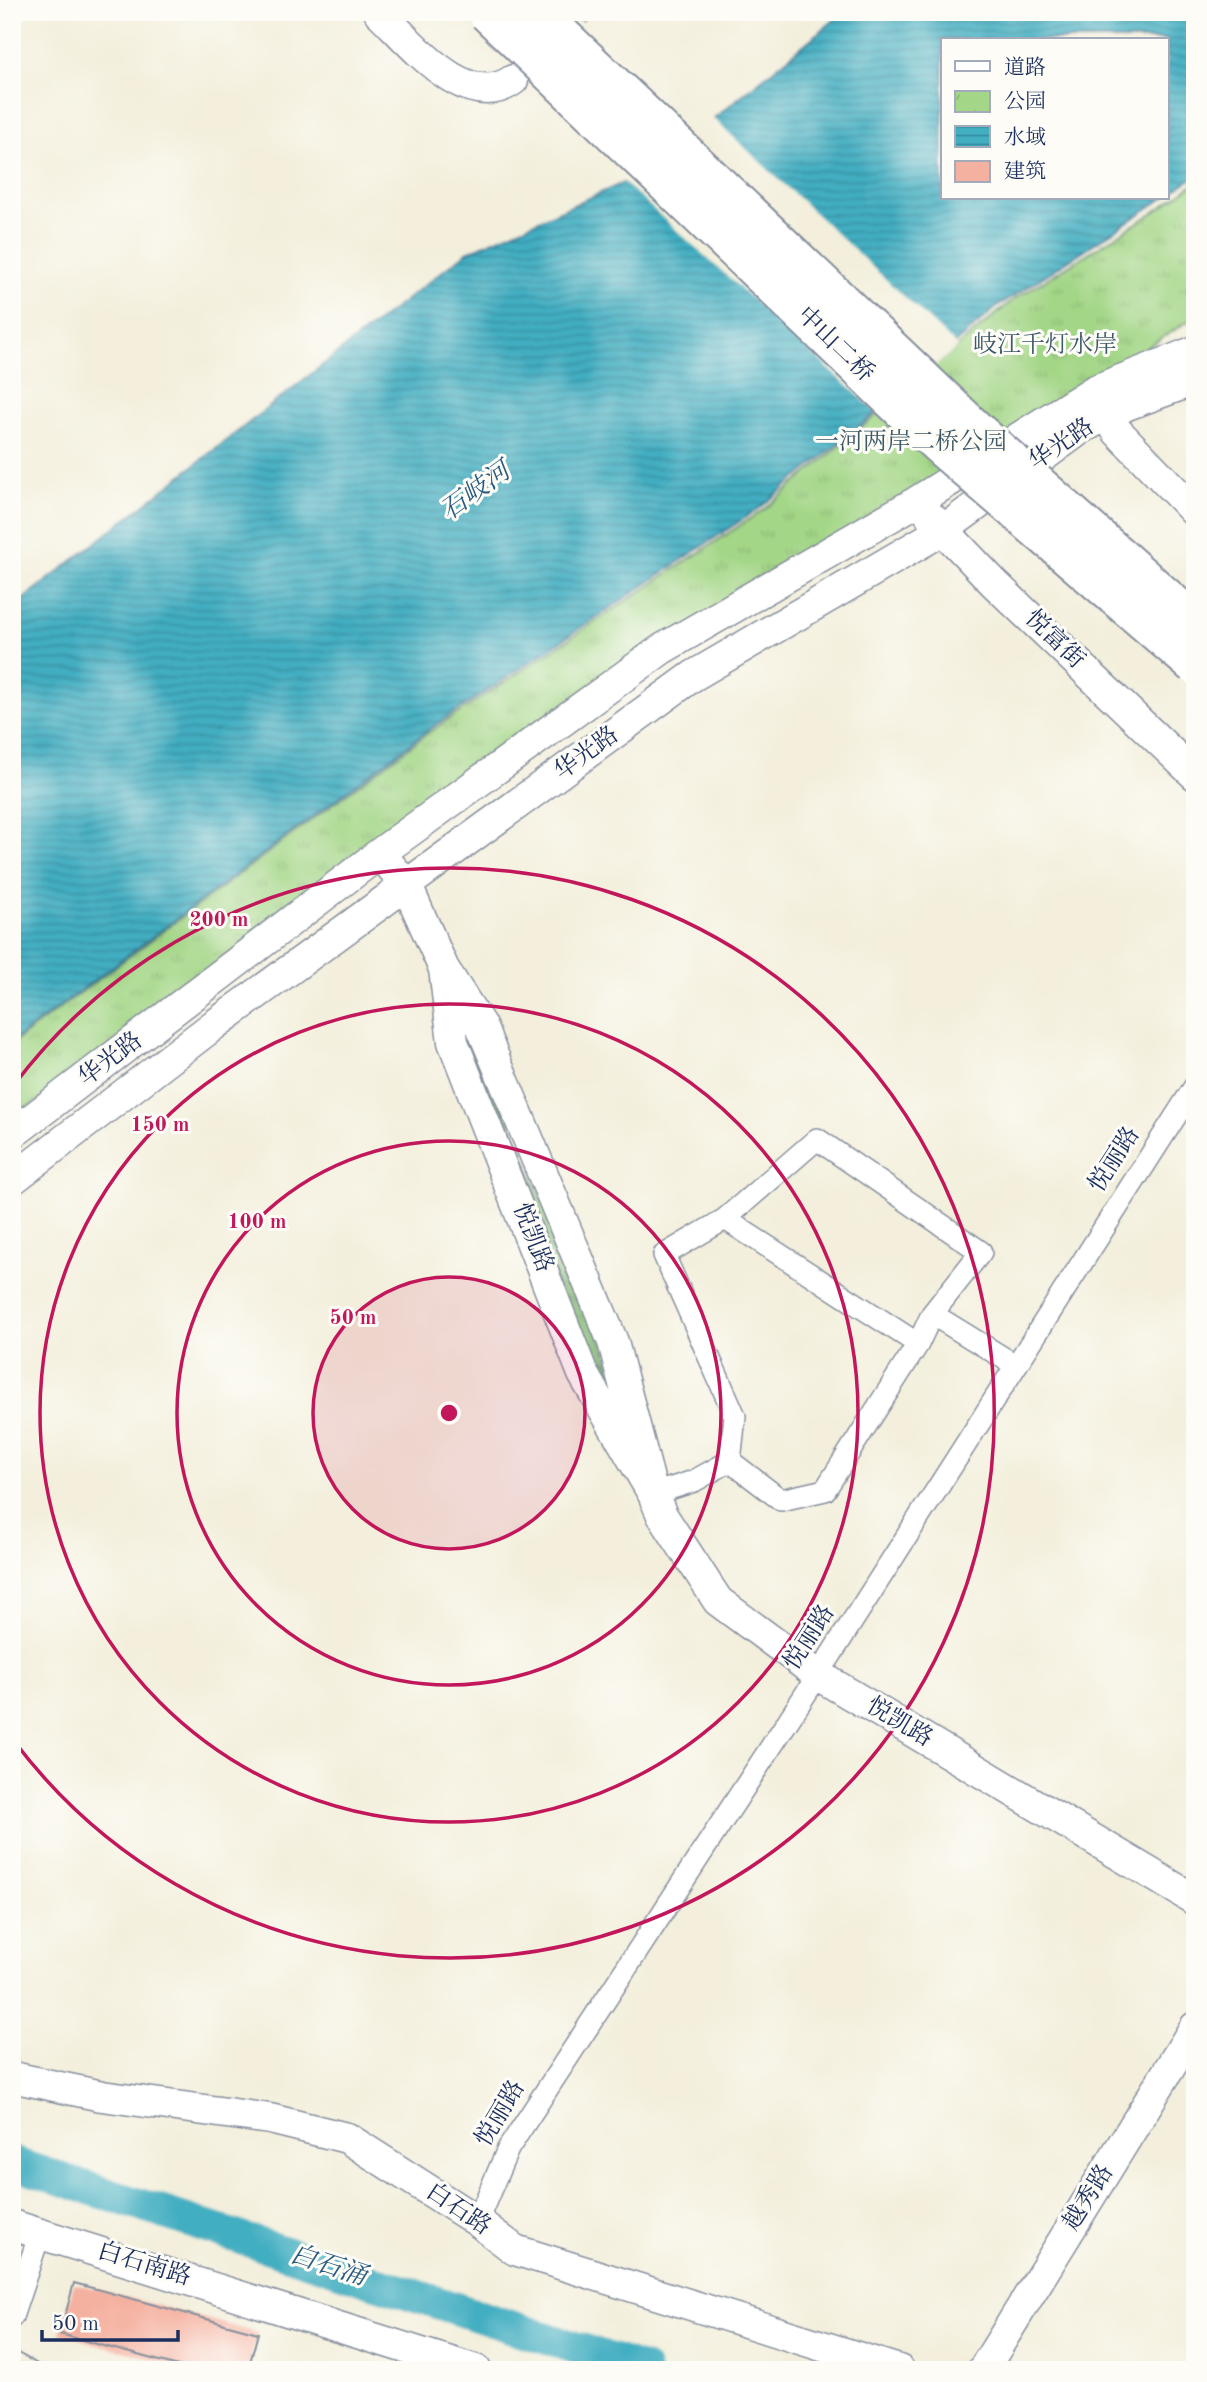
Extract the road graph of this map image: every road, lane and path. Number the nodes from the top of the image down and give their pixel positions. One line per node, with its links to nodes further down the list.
1 (379, 12): 4 (street)
2 (486, 12): 12 (highway, 中山二桥, bridge)
3 (537, 12): 11 (highway, 中山二桥, bridge)
4 (513, 80)
5 (1195, 351): 7 (street, 华光路)
6 (1195, 380): 7 (street, 华光路)
7 (1100, 403): 8 (street, 华光路); 9 (street); 10 (street, 华光路)
8 (916, 502): 10 (street, 悦富街); 14 (street, 华光路)
9 (1195, 512)
10 (943, 530): 13 (street, 悦富街); 15 (street, 华光路)
11 (1195, 623)
12 (1195, 665)
13 (1194, 773)
14 (380, 853): 15 (street, 悦凯路); 18 (street, 华光路)
15 (407, 886): 16 (street, 悦凯路); 19 (street, 华光路)
16 (444, 969): 25 (street, 悦凯路); 25 (street, 悦凯路)
17 (1195, 1086): 23 (street, 悦丽路)
18 (12, 1134)
19 (12, 1180)
20 (724, 1219): 21 (street); 22 (street); 24 (street)
21 (932, 1314): 22 (street); 23 (street)
22 (918, 1344): 24 (street)
23 (1015, 1366): 26 (street, 悦丽路)
24 (730, 1461): 25 (street)
25 (653, 1494): 26 (street, 悦凯路)
26 (818, 1675): 27 (street, 悦凯路); 30 (street, 悦丽路)
27 (1195, 1900)
28 (1195, 2027): 35 (street, 越秀路)
29 (12, 2077): 30 (street, 白石路)
30 (477, 2221): 34 (street, 白石路)
31 (26, 2229): 32 (street); 33 (street, 白石南路)
32 (12, 2317)
33 (476, 2370)
34 (899, 2370)
35 (983, 2370)

